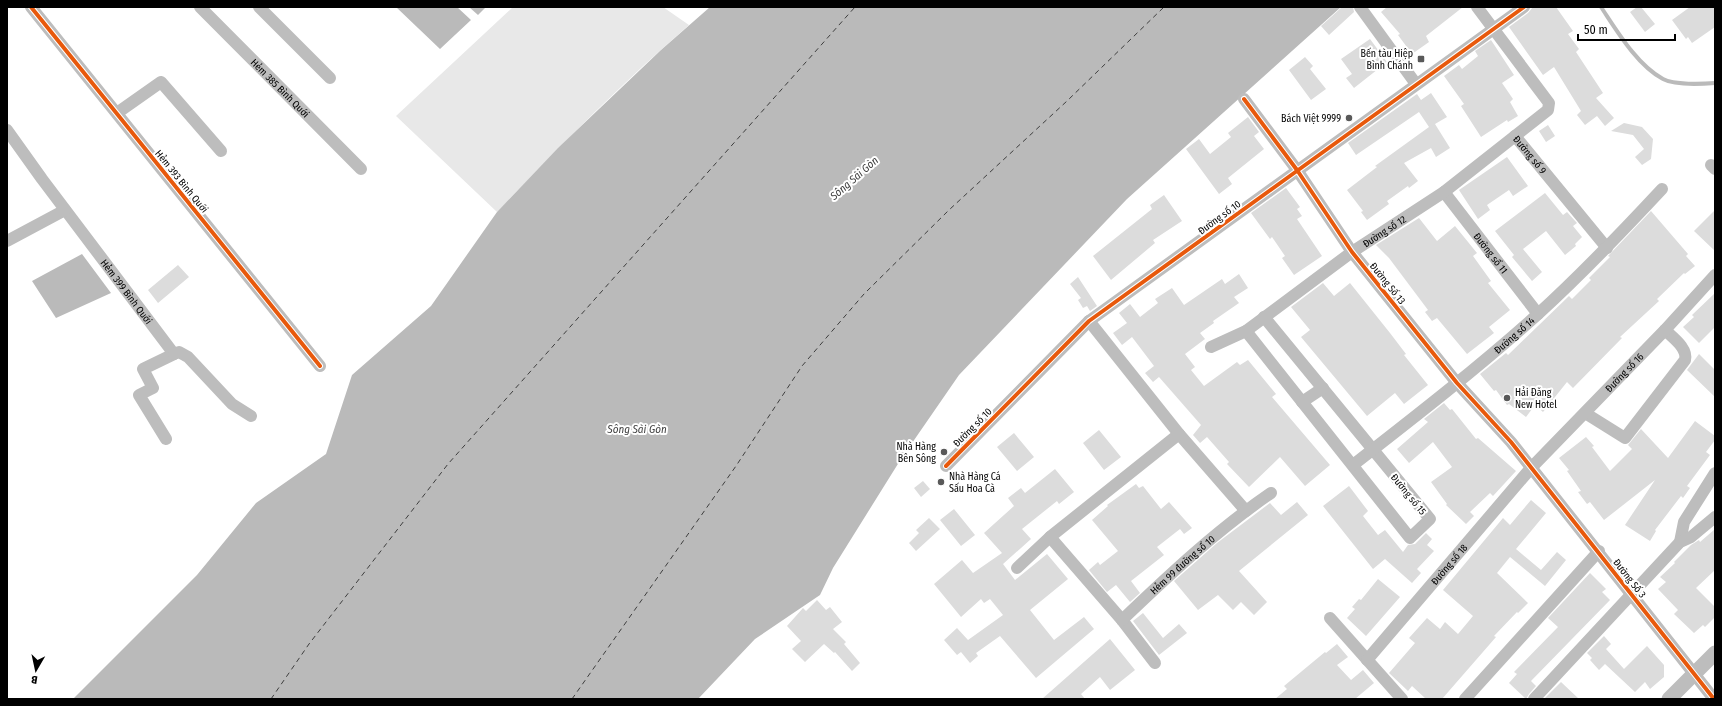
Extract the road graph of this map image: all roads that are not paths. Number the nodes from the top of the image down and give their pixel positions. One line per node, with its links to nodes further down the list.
1 (31, 7): 11 (street, Hẻm 393 Bình Quới)
2 (200, 7): 15 (street, Hẻm 385 Bình Quới)
3 (259, 7): 8 (street)
4 (1477, 7): 7 (street, Đường số 9)
5 (1524, 7): 7 (street, Đường số 10)
6 (1360, 8): 9 (street)
7 (1494, 30): 9 (street, Đường số 10); 13 (street, Đường số 9)
8 (330, 78)
9 (1416, 84): 16 (street, Đường số 10)
10 (1244, 99): 16 (street, Đường Số 13)
11 (117, 113): 14 (street); 31 (street, Hẻm 393 Bình Quới)
12 (7, 130): 19 (street, Hẻm 399 Bình Quới)
13 (1515, 136): 18 (street, Đường số 12); 21 (street, Đường số 9)
14 (221, 151)
15 (361, 169)
16 (1297, 170): 22 (street, Đường Số 13); 26 (street, Đường số 10)
17 (1662, 189): 21 (street, Đường số 14)
18 (1444, 192): 22 (street, Đường số 12); 24 (street, Đường số 11)
19 (65, 210): 20 (street); 30 (street, Hẻm 399 Bình Quới)
20 (7, 241)
21 (1607, 248): 24 (street, Đường số 14)
22 (1352, 252): 25 (street, Đường số 12); 32 (street, Đường Số 13)
23 (1715, 275): 28 (street, Đường số 16)
24 (1538, 314): 32 (street, Đường số 14)
25 (1264, 317): 27 (street, Đường số 12); 33 (street, Đường số 15)
26 (1089, 321): 37 (street); 41 (street, Đường số 10)
27 (1246, 330): 29 (street, Đường số 12); 34 (street, Đường số 15)
28 (1665, 330): 35 (street, Đường số 16); 35 (street)
29 (1211, 347)
30 (174, 354): 36 (street); 38 (street)
31 (320, 366)
32 (1457, 383): 39 (street, Đường số 14); 42 (street, Đường Số 13)
33 (1323, 388): 34 (street); 39 (street, Đường số 15)
34 (1302, 402): 40 (street, Đường số 15)
35 (1585, 413): 42 (street, Đường số 16)
36 (251, 416)
37 (1179, 434): 45 (street); 47 (street)
38 (166, 439)
39 (1373, 449): 40 (street, Đường số 14); 40 (street, Đường số 15)
40 (1353, 465)
41 (946, 466)
42 (1531, 468): 49 (street, Đường Số 3); 55 (street, Đường số 18)
43 (1715, 473): 48 (street)
44 (1271, 493): 45 (street, Hẻm 99 đường số 10)
45 (1246, 511): 53 (street, Hẻm 99 đường số 10)
46 (1715, 517): 48 (street)
47 (1050, 537): 50 (street); 53 (street)
48 (1680, 542): 51 (street)
49 (1598, 551): 51 (street, Đường Số 3); 59 (street)
50 (1017, 568)
51 (1632, 594): 57 (street, Đường Số 3); 60 (street)
52 (1330, 618): 55 (street)
53 (1122, 620): 56 (street)
54 (1715, 653): 57 (street)
55 (1367, 660): 58 (street)
56 (1155, 663)
57 (1695, 672): 61 (street); 62 (street, Đường Số 3)
58 (1402, 699)
59 (1465, 699)
60 (1534, 699)
61 (1669, 699)
62 (1714, 699)

